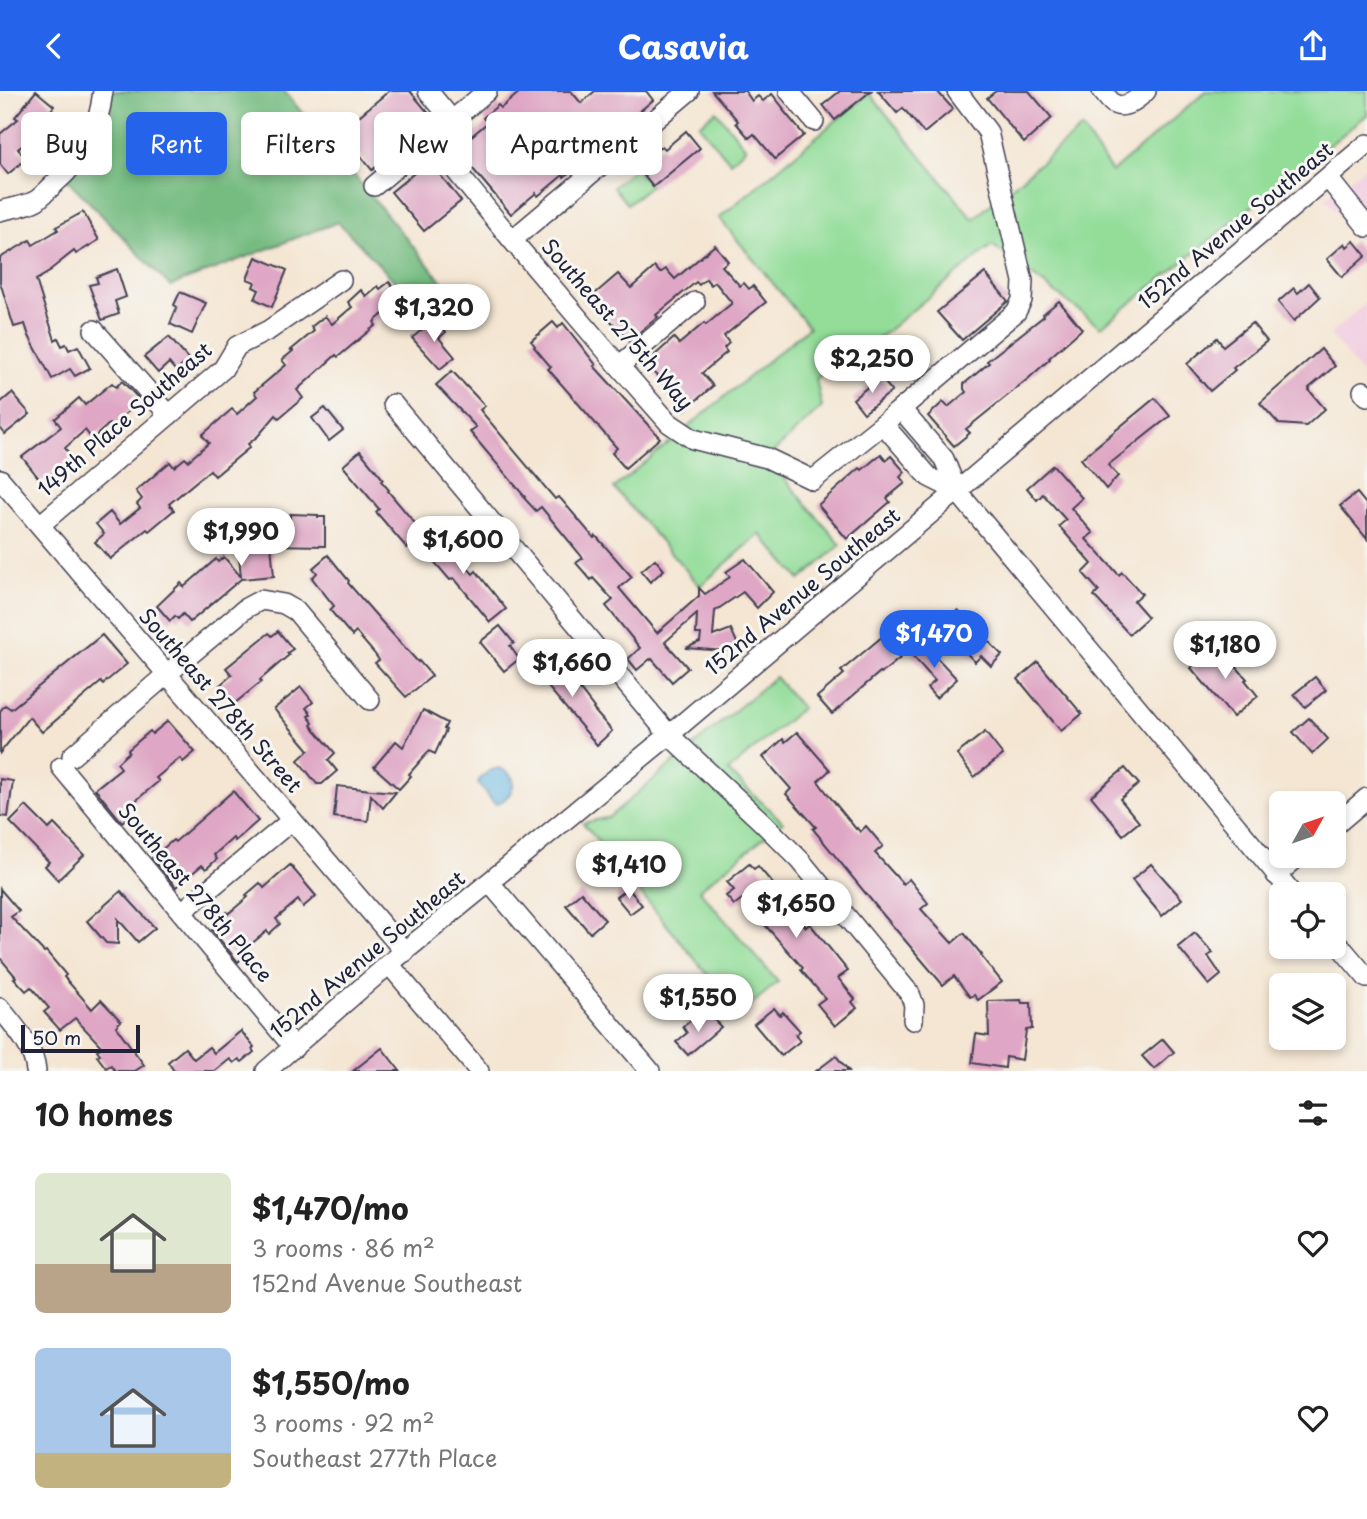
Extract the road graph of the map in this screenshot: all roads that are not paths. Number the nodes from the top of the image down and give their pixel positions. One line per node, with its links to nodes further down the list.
1 (103, 91): 17 (street)
2 (428, 91): 9 (street)
3 (486, 91): 10 (street)
4 (689, 91): 19 (street)
5 (789, 91): 11 (street)
6 (957, 91): 25 (street)
7 (1102, 91): 8 (street)
8 (1146, 91)
9 (445, 112)
10 (461, 112)
11 (814, 121)
12 (1367, 144): 15 (street, 152nd Avenue Southeast)
13 (386, 175): 16 (street)
14 (459, 175): 19 (street, Southeast 275th Way)
15 (1328, 178): 18 (street); 29 (street, 152nd Avenue Southeast)
16 (374, 185)
17 (0, 211)
18 (1367, 227)
19 (512, 240): 23 (street, Southeast 275th Way)
20 (341, 280): 26 (street, 149th Place Southeast)
21 (695, 302): 23 (street)
22 (94, 330): 26 (street)
23 (618, 366): 27 (street, Southeast 275th Way)
24 (393, 404): 33 (street)
25 (901, 409): 27 (street); 29 (street)
26 (169, 415): 30 (street, 149th Place Southeast)
27 (883, 424): 29 (street)
28 (0, 479): 30 (street, Southeast 278th Street)
29 (957, 491): 33 (street, 152nd Avenue Southeast); 38 (street)
30 (40, 526): 31 (street, Southeast 278th Street)
31 (167, 674): 32 (street); 36 (street, Southeast 278th Street); 47 (street, Southeast 278th Place)
32 (370, 700)
33 (669, 735): 40 (street, 152nd Avenue Southeast); 46 (street)
34 (1367, 798): 35 (street)
35 (1346, 816)
36 (292, 820): 41 (street); 43 (street, Southeast 278th Street)
37 (1284, 868): 38 (street)
38 (1276, 875): 39 (street)
39 (1282, 882)
40 (490, 883): 43 (street, 152nd Avenue Southeast); 51 (street)
41 (190, 905)
42 (1346, 953): 44 (street)
43 (397, 958): 47 (street, 152nd Avenue Southeast); 50 (street, Southeast 278th Street)
44 (1367, 978)
45 (0, 1009): 48 (street)
46 (913, 1020)
47 (294, 1048): 49 (street, 152nd Avenue Southeast)
48 (36, 1071)
49 (266, 1071)
50 (479, 1071)
51 (650, 1071)

